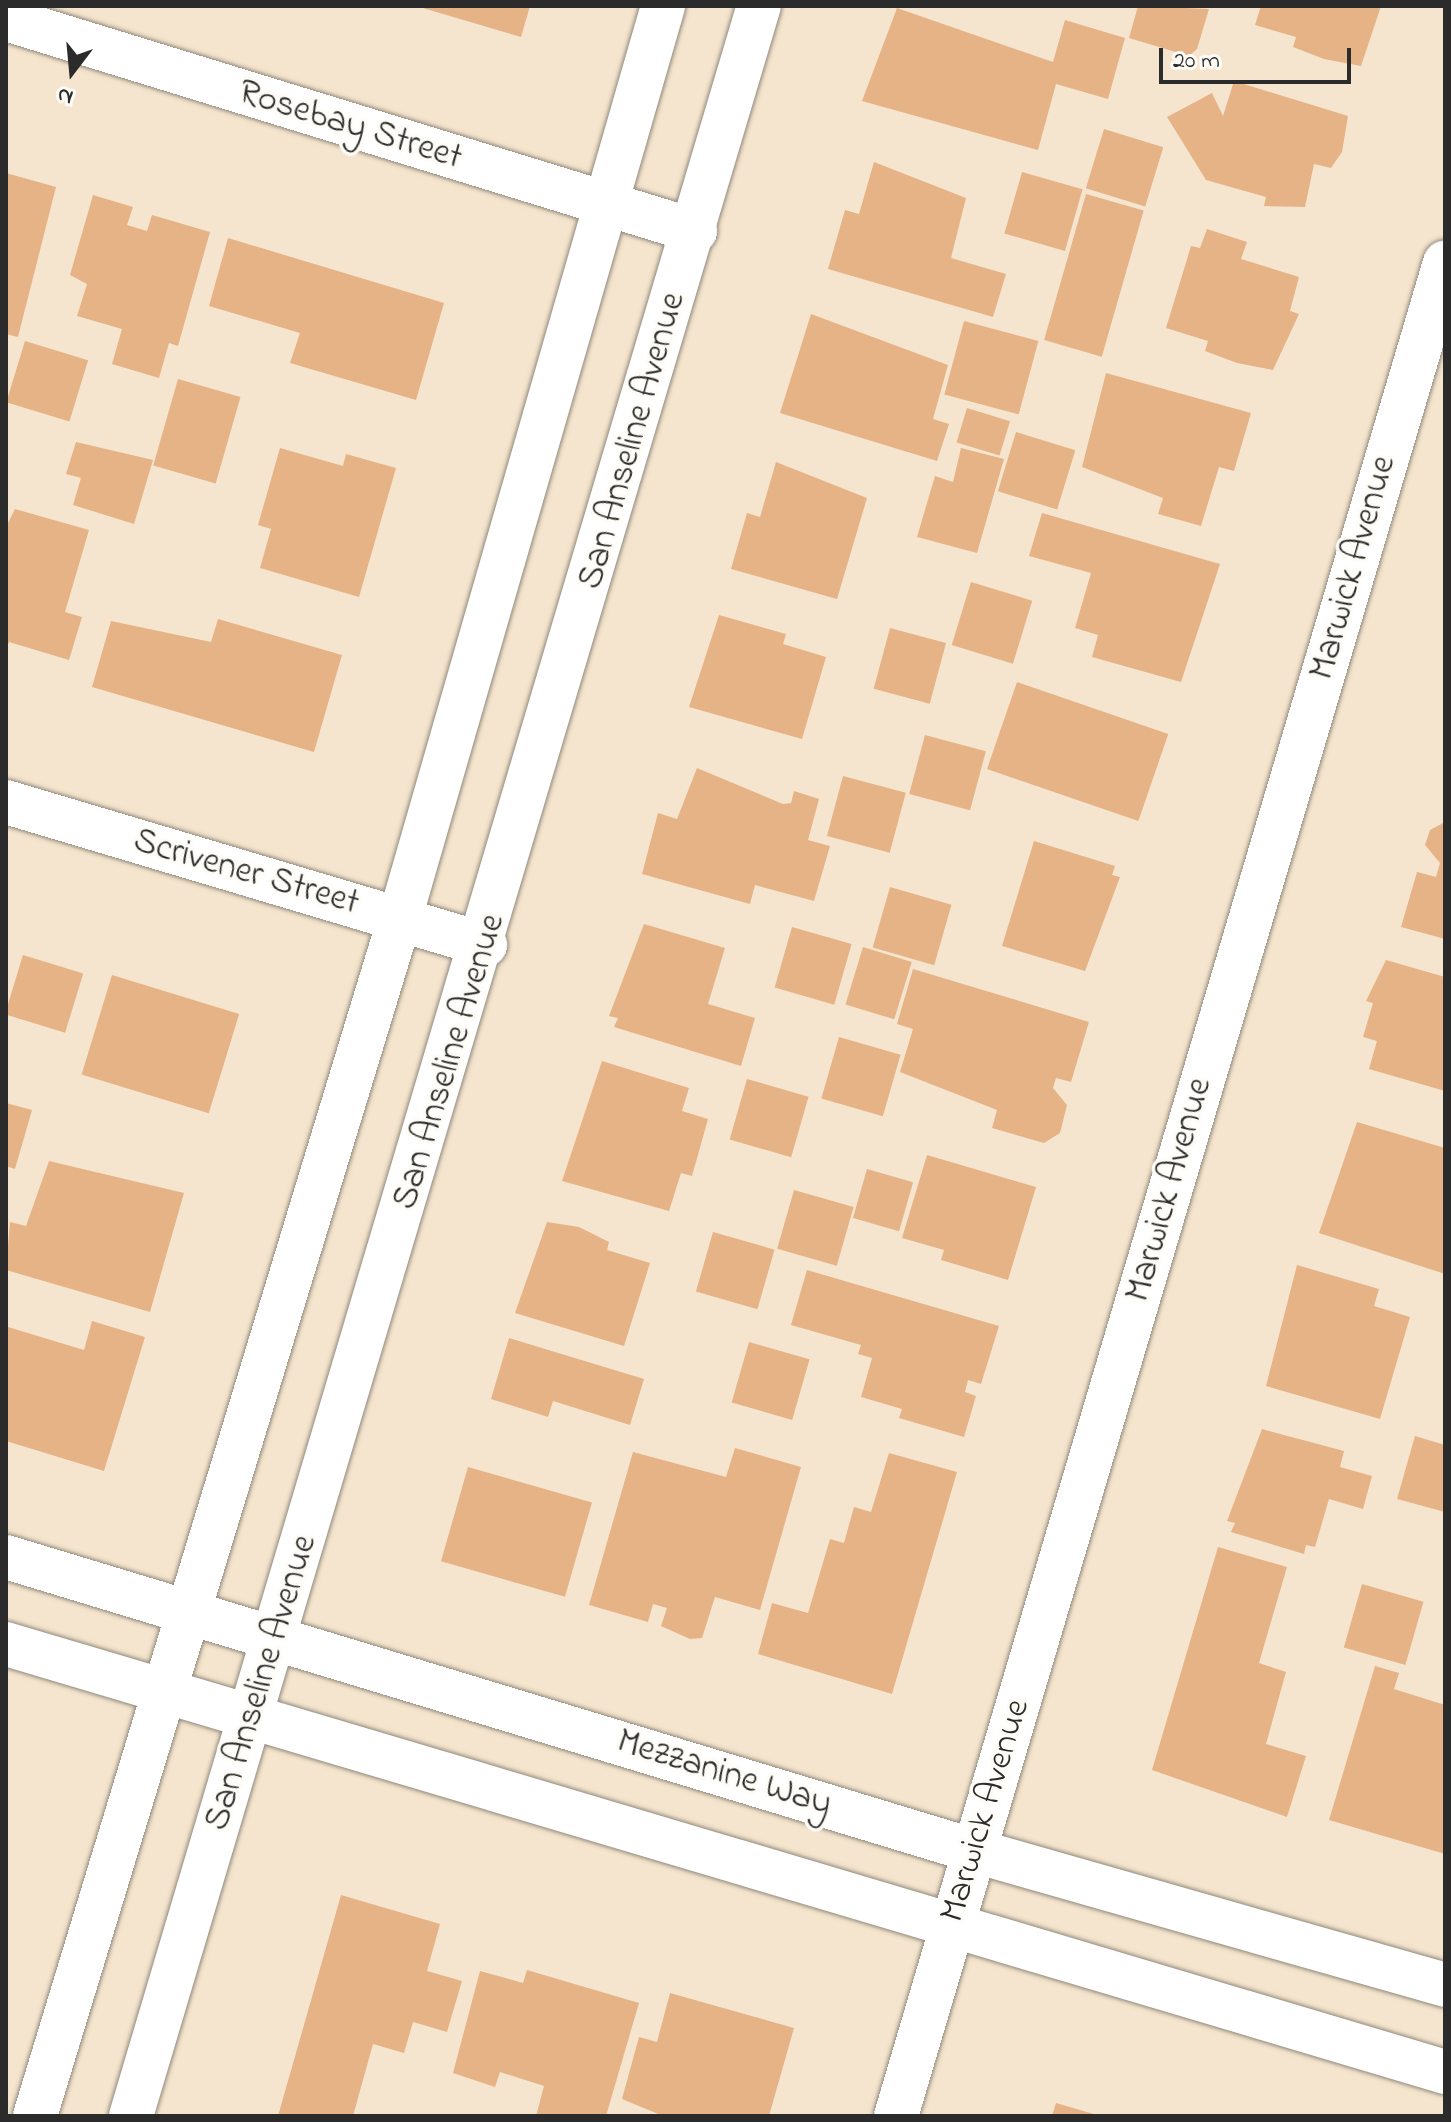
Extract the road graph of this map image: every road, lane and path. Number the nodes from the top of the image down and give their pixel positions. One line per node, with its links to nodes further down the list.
1 (663, 6): 4 (street)
2 (759, 6): 5 (street, San Anseline Avenue)
3 (6, 19): 4 (street, Rosebay Street)
4 (605, 205): 5 (street, Rosebay Street); 8 (street)
5 (695, 231): 9 (street, San Anseline Avenue)
6 (1445, 263): 16 (street, Marwick Avenue)
7 (6, 802): 8 (street, Scrivener Street)
8 (400, 918): 9 (street, Scrivener Street); 11 (street)
9 (485, 945): 12 (street, San Anseline Avenue)
10 (6, 1557): 11 (street, Mezzanine Way)
11 (187, 1610): 12 (street, Mezzanine Way); 14 (street)
12 (277, 1637): 15 (street, San Anseline Avenue); 16 (street, Mezzanine Way)
13 (6, 1644): 14 (street)
14 (163, 1689): 15 (street); 20 (street)
15 (251, 1716): 17 (street); 21 (street, San Anseline Avenue)
16 (975, 1851): 17 (street, Marwick Avenue); 18 (street, Mezzanine Way)
17 (951, 1926): 19 (street); 22 (street, Marwick Avenue)
18 (1445, 1985)
19 (1445, 2072)
20 (35, 2116)
21 (131, 2116)
22 (896, 2116)

